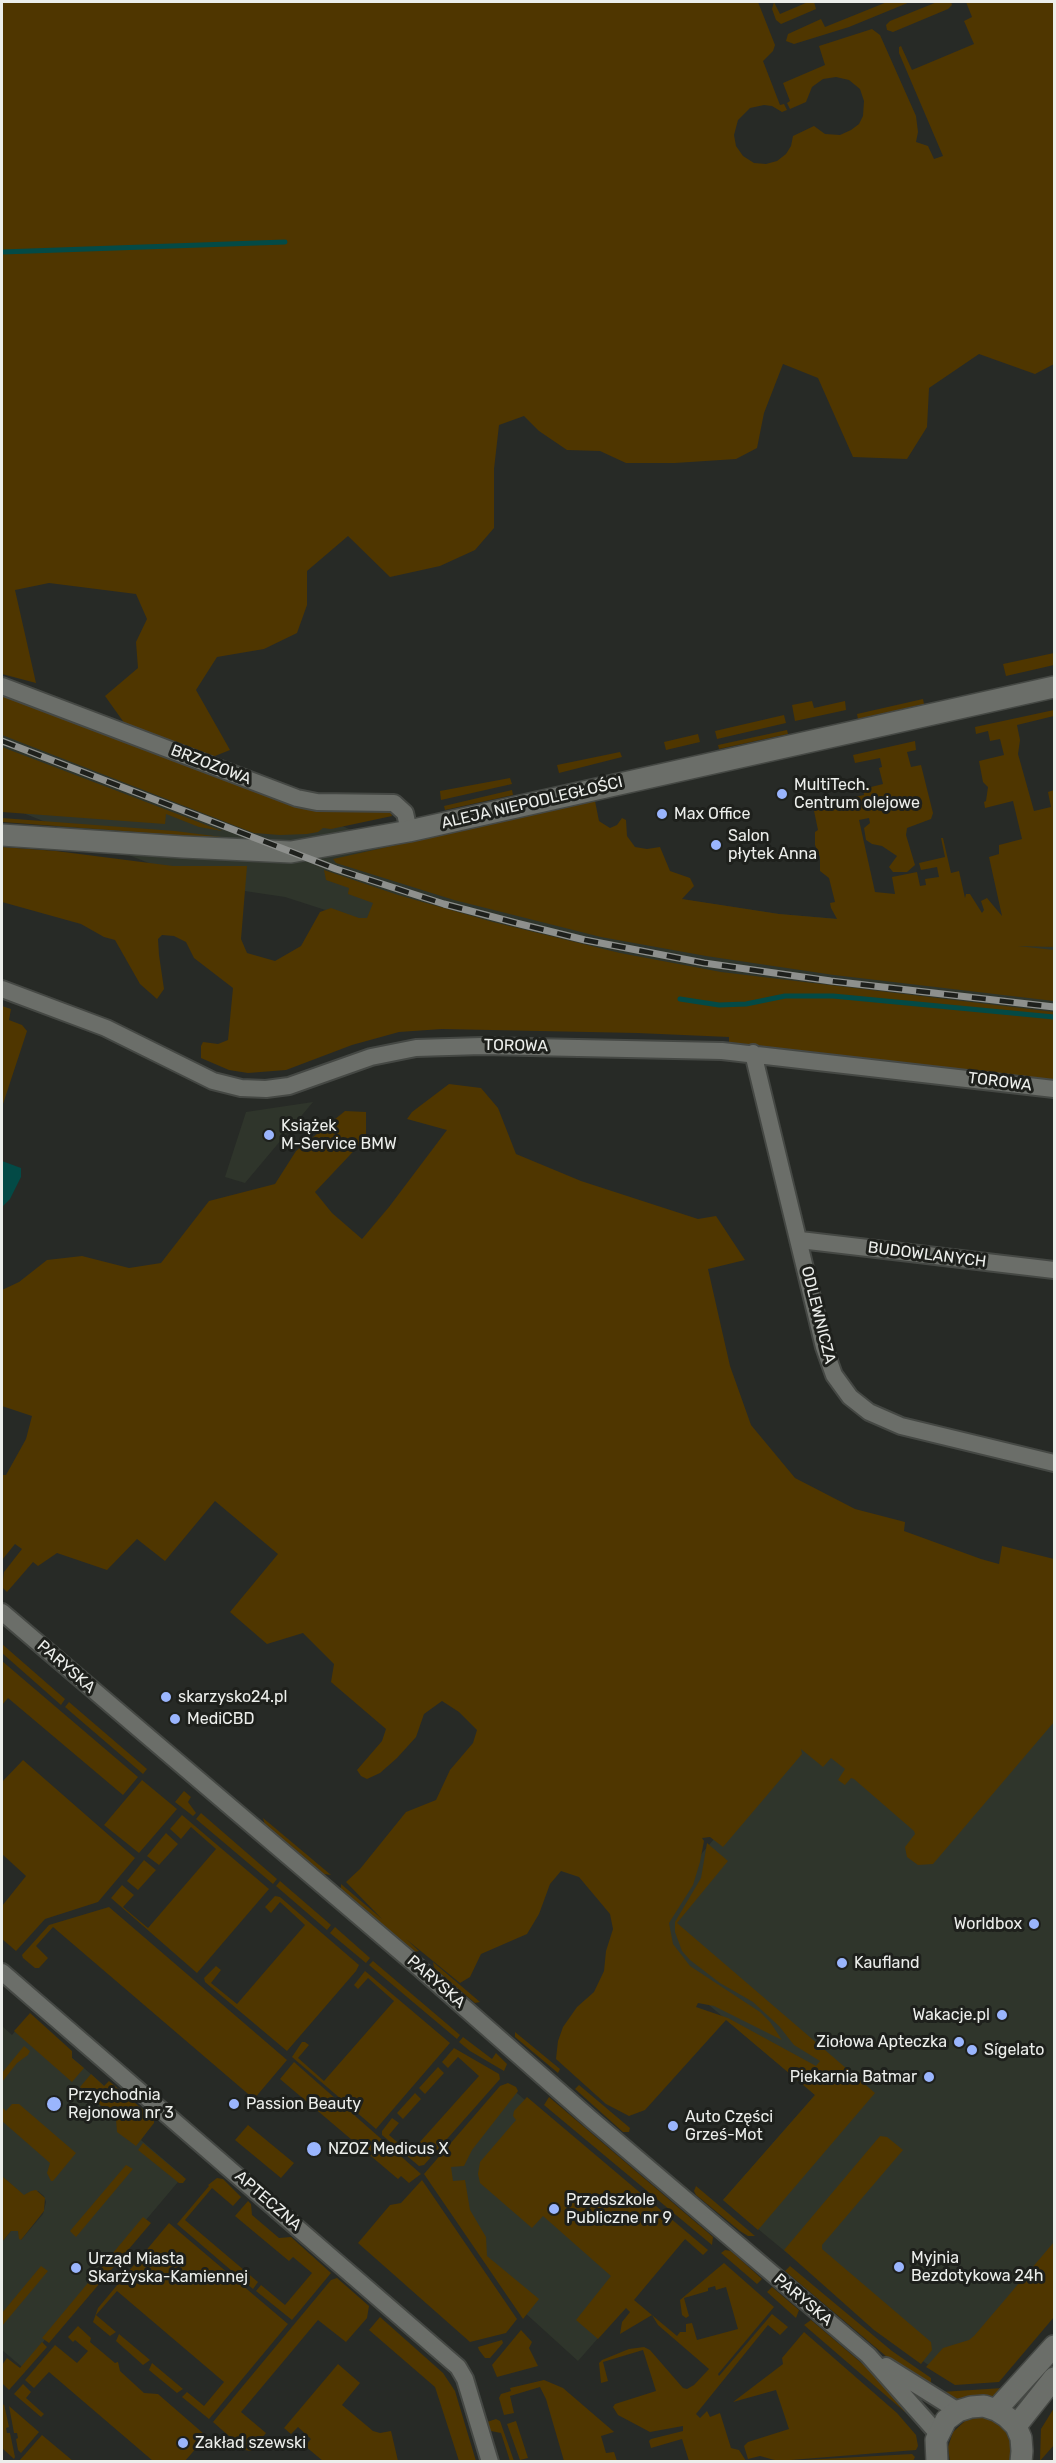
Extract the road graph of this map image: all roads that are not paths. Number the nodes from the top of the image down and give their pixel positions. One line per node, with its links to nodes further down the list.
1 (2, 686): 3 (street, BRZOZOWA)
2 (1054, 687): 3 (street, ALEJA NIEPODLEGŁOŚCI)
3 (409, 831): 4 (street, ALEJA NIEPODLEGŁOŚCI)
4 (2, 835)
5 (2, 989): 6 (street, TOROWA)
6 (753, 1053): 7 (street, TOROWA); 8 (street, ODLEWNICZA)
7 (1054, 1089)
8 (800, 1240): 9 (street, BUDOWLANYCH); 10 (street, ODLEWNICZA)
9 (1054, 1270)
10 (1054, 1463)
11 (2, 1612): 14 (street, PARYSKA)
12 (2, 1972): 20 (street, APTECZNA)
13 (1054, 2346): 16 (street)
14 (868, 2355): 17 (street, PARYSKA); 19 (street, PARYSKA)
15 (1054, 2378): 18 (street)
16 (996, 2410): 17 (street); 18 (street)
17 (958, 2411): 19 (street)
18 (1016, 2426): 21 (street)
19 (935, 2453)
20 (490, 2462)
21 (1021, 2462)

